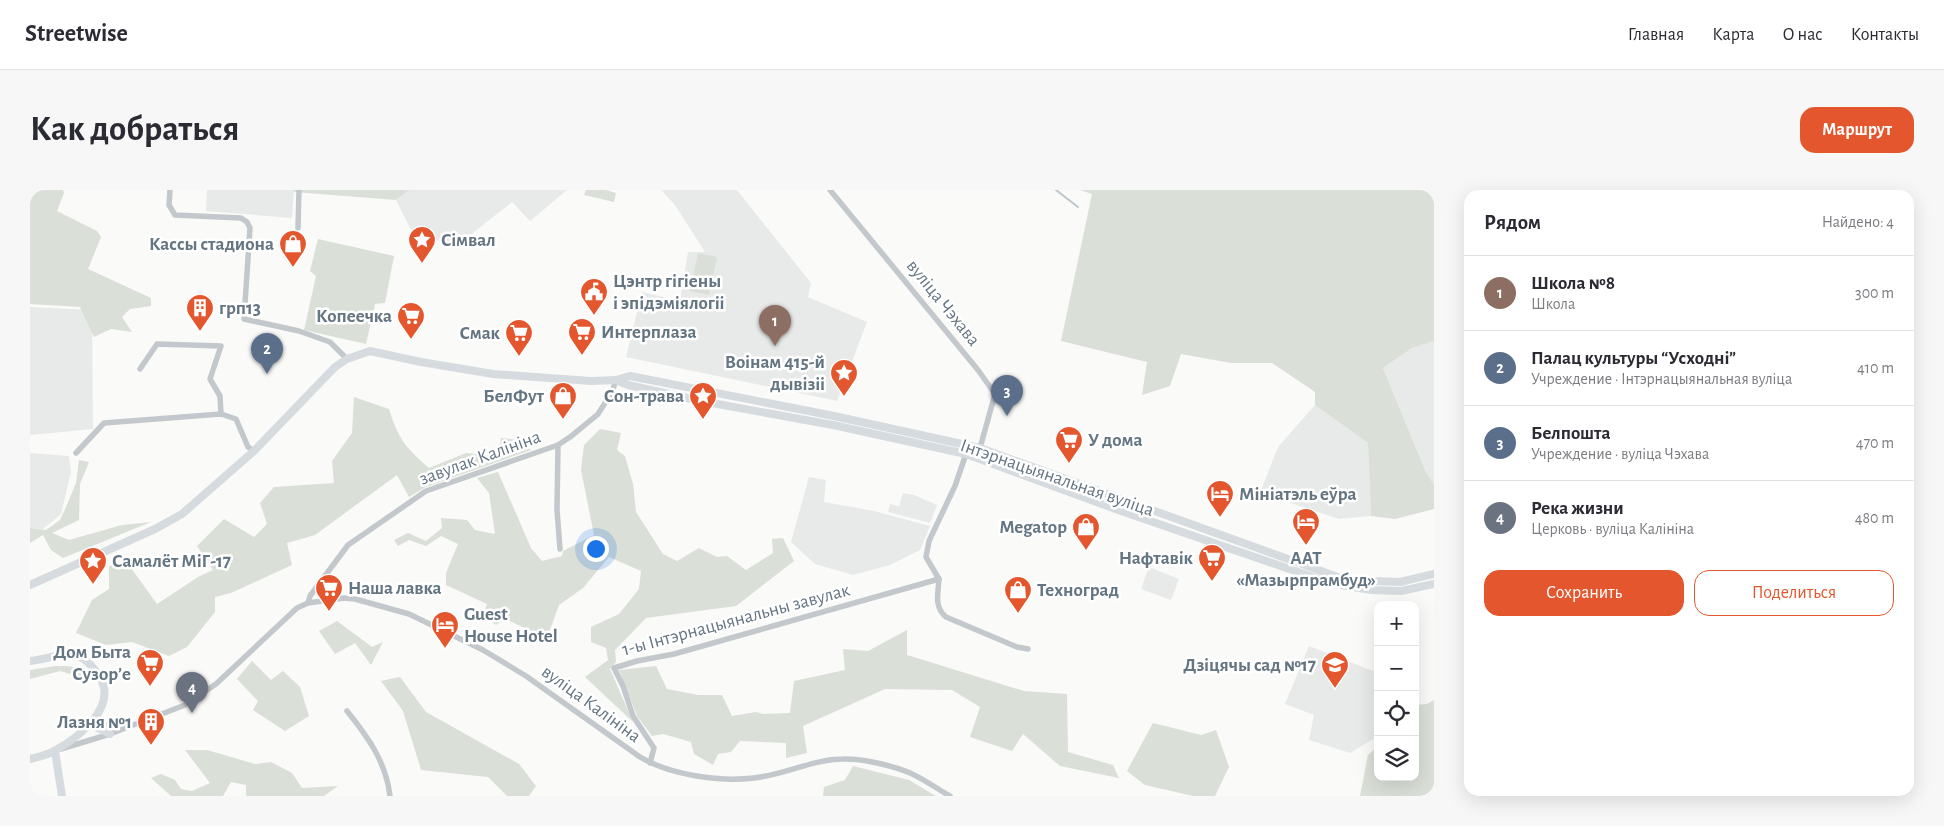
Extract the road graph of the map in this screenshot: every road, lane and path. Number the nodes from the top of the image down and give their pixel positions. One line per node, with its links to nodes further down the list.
1 (170, 190): 5 (street)
2 (299, 190): 4 (street)
3 (830, 190): 12 (street, вуліца Чэхава)
4 (298, 228)
5 (347, 359): 7 (main road, Інтэрнацыянальная вуліца); 13 (main road, Інтэрнацыянальная вуліца)
6 (140, 369): 8 (street)
7 (616, 380): 9 (main road, Інтэрнацыянальная вуліца); 10 (main road, Інтэрнацыянальная вуліца); 11 (street, завулак Калініна)
8 (222, 414): 13 (street); 14 (street)
9 (834, 416): 10 (main road); 12 (main road, Інтэрнацыянальная вуліца)
10 (833, 426): 15 (main road, Інтэрнацыянальная вуліца)
11 (558, 445): 19 (street, завулак Калініна); 26 (street, завулак Калініна)
12 (980, 448): 16 (main road); 17 (main road, Інтэрнацыянальная вуліца)
13 (254, 452): 24 (main road, Інтэрнацыянальная вуліца)
14 (76, 453)
15 (966, 454): 16 (main road, Інтэрнацыянальная вуліца); 21 (street)
16 (977, 458): 18 (main road, Інтэрнацыянальная вуліца)
17 (1212, 533): 18 (main road); 22 (main road, Інтэрнацыянальная вуліца)
18 (1210, 542): 25 (main road, Інтэрнацыянальная вуліца)
19 (560, 549)
20 (1434, 574): 22 (main road, Інтэрнацыянальная вуліца)
21 (938, 580): 27 (street); 35 (street, 1-ы Інтэрнацыянальны завулак)
22 (1372, 582): 25 (main road)
23 (1434, 584): 25 (main road, Інтэрнацыянальная вуліца)
24 (30, 585)
25 (1371, 590)
26 (308, 603): 31 (street, вуліца Калініна); 35 (street, вуліца Калініна)
27 (1028, 649)
28 (30, 661): 30 (main road)
29 (347, 711): 37 (street)
30 (90, 724): 31 (street); 32 (main road); 33 (main road)
31 (132, 726): 32 (street, вуліца Калініна)
32 (110, 734): 33 (street, вуліца Калініна)
33 (54, 751): 34 (main road); 36 (main road)
34 (30, 759)
35 (650, 763): 38 (street, вуліца Калініна)
36 (62, 796)
37 (390, 796)
38 (950, 796)

